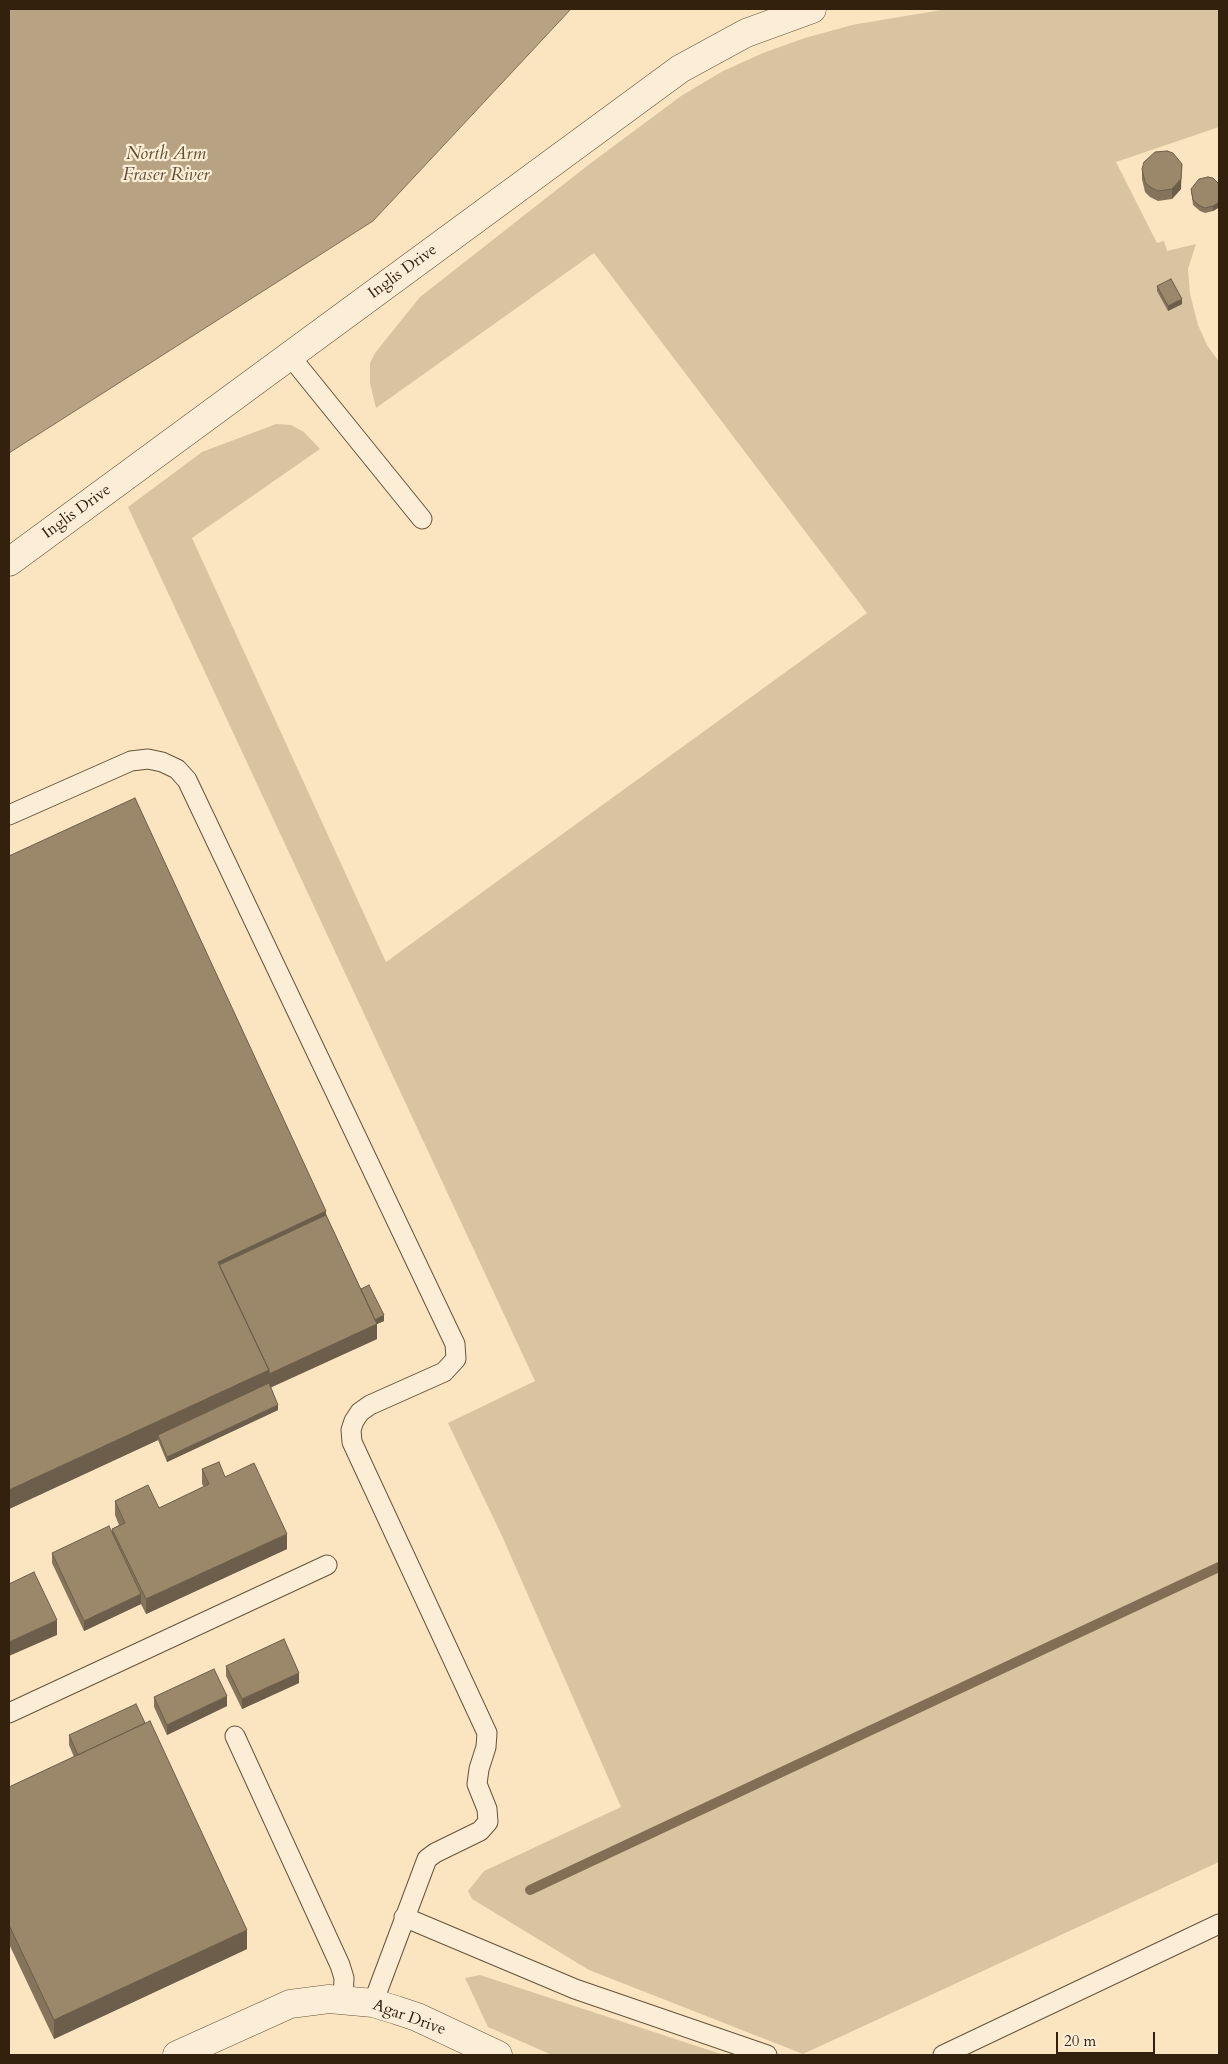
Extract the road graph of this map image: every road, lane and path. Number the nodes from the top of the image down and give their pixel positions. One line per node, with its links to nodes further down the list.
1 (812, 9): 2 (street, Inglis Drive)
2 (290, 356): 3 (lane); 4 (street, Inglis Drive)
3 (422, 520)
4 (9, 562)
5 (9, 815): 9 (lane)
6 (327, 1565): 7 (lane)
7 (9, 1713)
8 (235, 1736): 11 (lane)
9 (404, 1917): 12 (lane); 15 (lane)
10 (1219, 1924): 16 (lane)
11 (344, 2000): 12 (street, Agar Drive); 13 (street, Agar Drive)
12 (373, 2003): 14 (street, Agar Drive)
13 (177, 2055)
14 (498, 2055)
15 (767, 2055)
16 (943, 2055)

